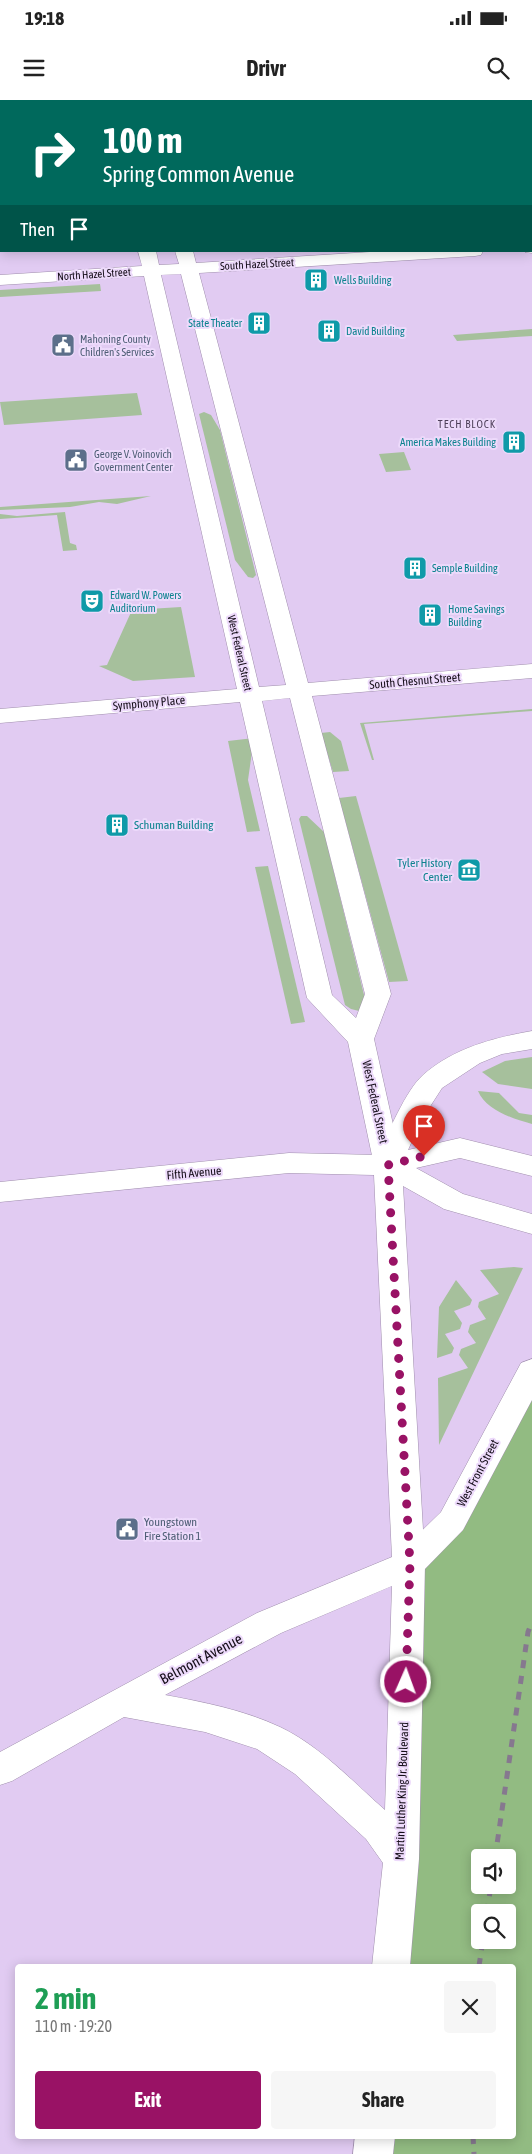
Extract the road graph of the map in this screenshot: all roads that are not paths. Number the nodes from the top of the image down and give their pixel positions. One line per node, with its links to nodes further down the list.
1 (443, 252): 2 (street, South Hazel Street)
2 (186, 260): 3 (street, North Hazel Street); 6 (street)
3 (149, 261): 4 (street, North Hazel Street); 7 (street, West Federal Street)
4 (0, 280)
5 (532, 671): 6 (street, South Chesnut Street)
6 (299, 691): 7 (street, Symphony Place); 9 (street)
7 (250, 695): 8 (street, Symphony Place); 9 (street, West Federal Street)
8 (0, 716)
9 (361, 1039): 11 (street, West Federal Street)
10 (532, 1040): 11 (street)
11 (388, 1165): 12 (street); 13 (street, Fifth Avenue); 14 (street); 16 (street, Martin Luther King Jr. Boulevard)
12 (532, 1166)
13 (0, 1192)
14 (532, 1224)
15 (532, 1371): 16 (street, West Front Street)
16 (410, 1564): 17 (street, Belmont Avenue); 19 (street, Martin Luther King Jr. Boulevard)
17 (121, 1702): 18 (street, Belmont Avenue); 19 (street)
18 (0, 1770)
19 (401, 1859): 20 (street, Martin Luther King Jr. Boulevard)
20 (391, 1964)
21 (375, 2139): 22 (street)
22 (374, 2154)

